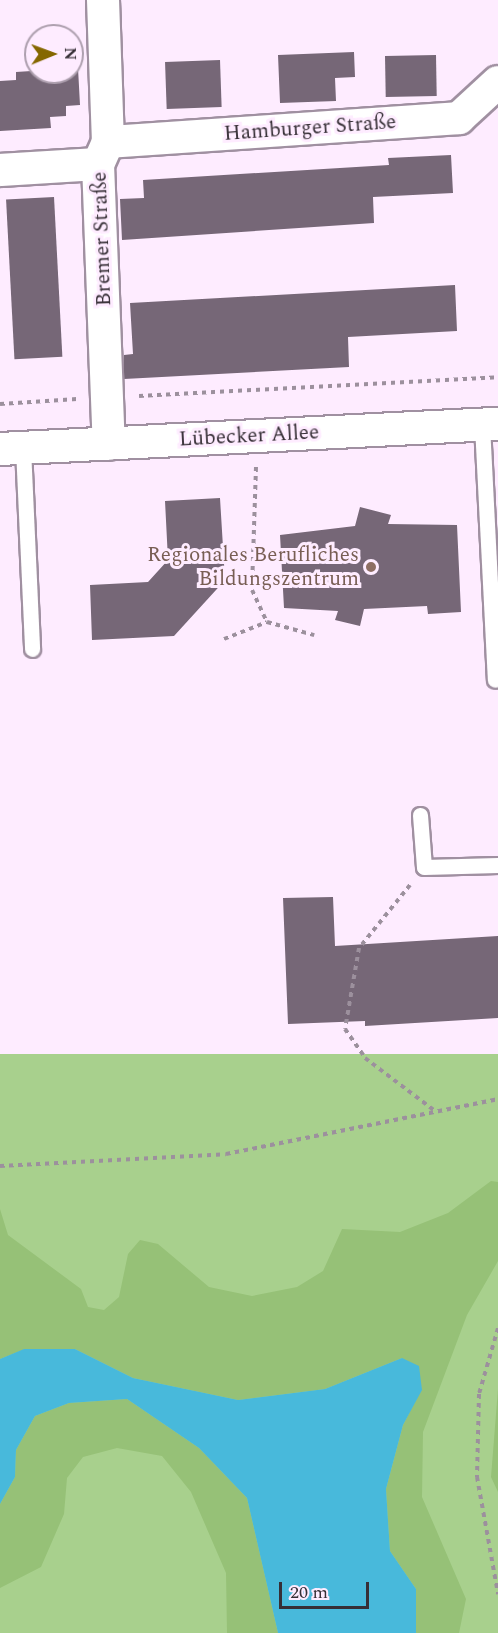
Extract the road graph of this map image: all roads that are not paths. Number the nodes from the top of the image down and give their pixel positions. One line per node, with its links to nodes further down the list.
1 (103, 0): 3 (street, Bremer Straße)
2 (498, 82): 3 (street, Hamburger Straße)
3 (103, 153): 4 (street, Hamburger Straße); 6 (street, Bremer Straße)
4 (0, 170)
5 (490, 424): 6 (street, Lübecker Allee); 9 (lane)
6 (108, 444): 7 (street, Lübecker Allee)
7 (12, 449): 8 (lane)
8 (32, 649)
9 (495, 680)
10 (420, 815): 11 (lane)
11 (498, 865)

